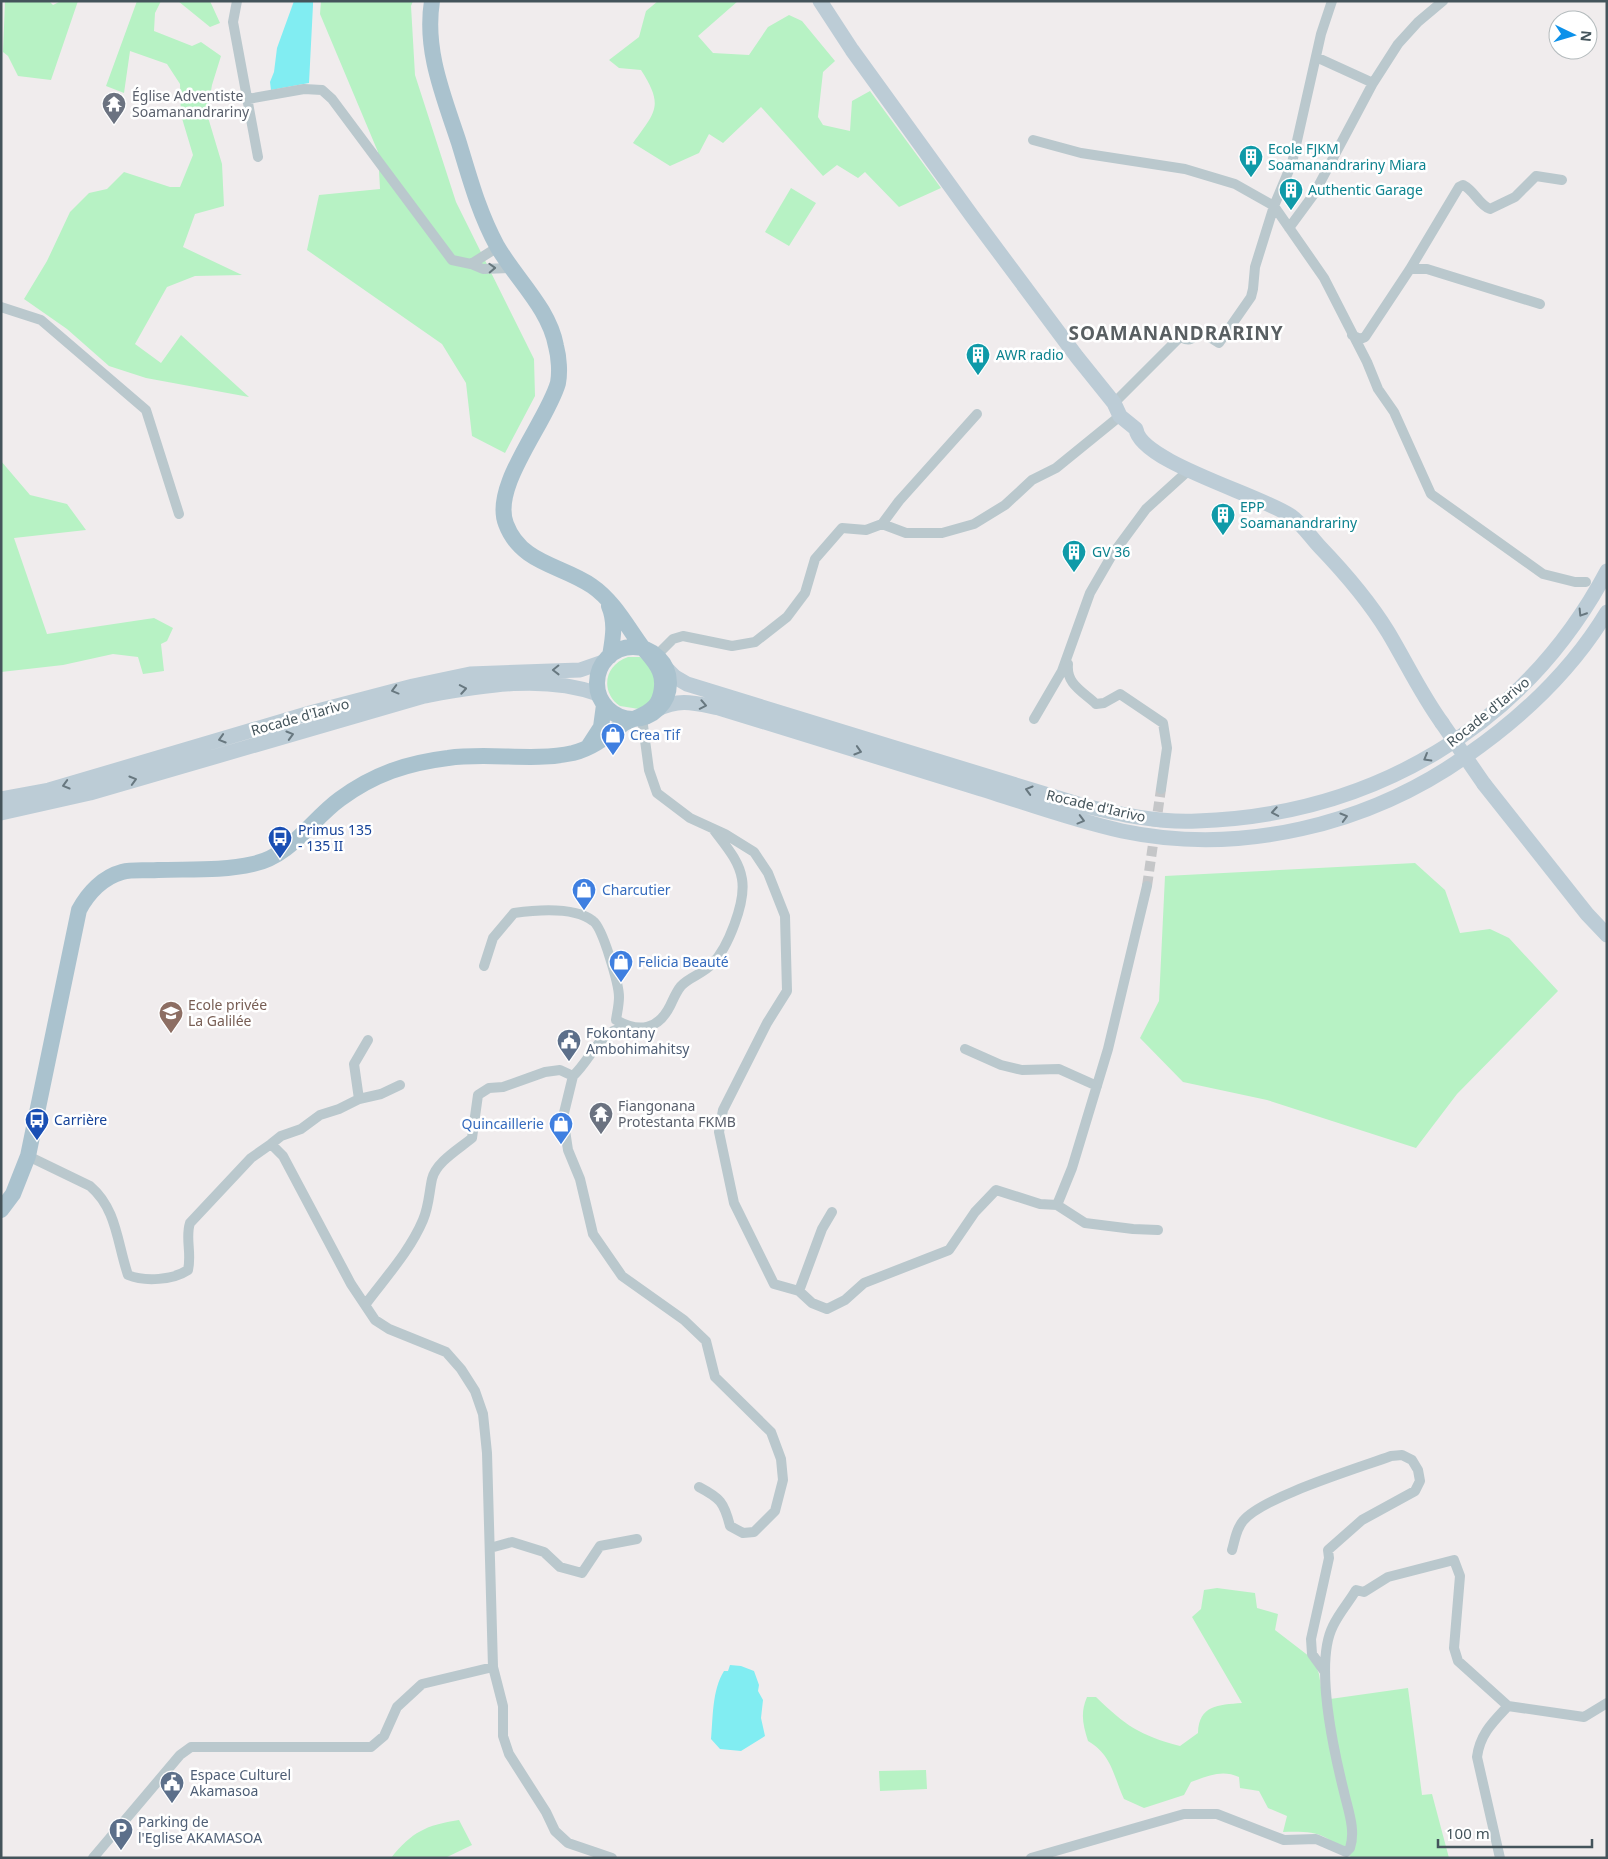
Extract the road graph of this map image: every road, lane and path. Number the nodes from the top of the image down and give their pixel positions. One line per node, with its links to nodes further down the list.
1 (237, 1): 8 (street)
2 (432, 1): 14 (main road)
3 (820, 1): 21 (main road)
4 (1332, 1): 6 (street)
5 (1443, 1): 7 (street)
6 (1316, 57): 7 (street); 12 (street)
7 (1373, 83): 13 (street)
8 (248, 99): 10 (street); 15 (street)
9 (1033, 140): 12 (street)
10 (258, 157)
11 (1562, 180): 17 (street)
12 (1274, 206): 13 (street); 21 (street)
13 (1289, 228): 20 (street)
14 (498, 247): 15 (street); 16 (main road)
15 (471, 264): 16 (street, one-way to 16)
16 (511, 268): 28 (main road)
17 (1410, 269): 18 (street); 20 (street)
18 (1540, 304)
19 (1, 306): 24 (street)
20 (1352, 336): 27 (street)
21 (1117, 409): 23 (main road); 25 (street)
22 (977, 414): 25 (street)
23 (1189, 470): 30 (street); 42 (main road, bridge)
24 (179, 514)
25 (882, 524): 31 (street)
26 (1607, 570): 31 (main road, Rocade d'Iarivo, one-way to 31)
27 (1586, 582)
28 (608, 602): 31 (main road); 32 (main road)
29 (1607, 612): 34 (main road, Rocade d'Iarivo, one-way to 29)
30 (1069, 653): 35 (street); 37 (street)
31 (654, 657): 32 (main road); 34 (main road); 34 (main road)
32 (606, 659): 33 (main road); 38 (main road, Rocade d'Iarivo, one-way to 38)
33 (601, 699): 34 (main road); 36 (main road); 39 (main road, Rocade d'Iarivo, one-way to 33)
34 (643, 716): 36 (main road); 40 (street)
35 (1034, 719)
36 (588, 747): 52 (main road)
37 (1161, 789)
38 (1, 799)
39 (1, 813)
40 (714, 829): 44 (street); 57 (street)
41 (1146, 886): 49 (street)
42 (1607, 935)
43 (484, 966): 44 (street)
44 (627, 1026): 47 (street)
45 (368, 1040): 50 (street)
46 (965, 1049): 49 (street)
47 (573, 1076): 58 (street); 59 (street)
48 (400, 1085): 50 (street)
49 (1097, 1086): 53 (street)
50 (359, 1099): 51 (street)
51 (271, 1144): 52 (street); 58 (street)
52 (28, 1156): 54 (main road)
53 (1057, 1206): 56 (street); 57 (street)
54 (1, 1210)
55 (832, 1212): 57 (street)
56 (1158, 1230)
57 (799, 1291)
58 (365, 1305): 61 (street)
59 (699, 1487)
60 (637, 1539): 61 (street)
61 (490, 1548): 63 (street)
62 (1232, 1550): 64 (street)
63 (493, 1667): 67 (street); 68 (street)
64 (1325, 1672): 66 (street); 69 (street)
65 (1607, 1703): 66 (street)
66 (1508, 1706): 70 (street)
67 (93, 1858)
68 (612, 1858)
69 (1031, 1858)
70 (1500, 1858)

